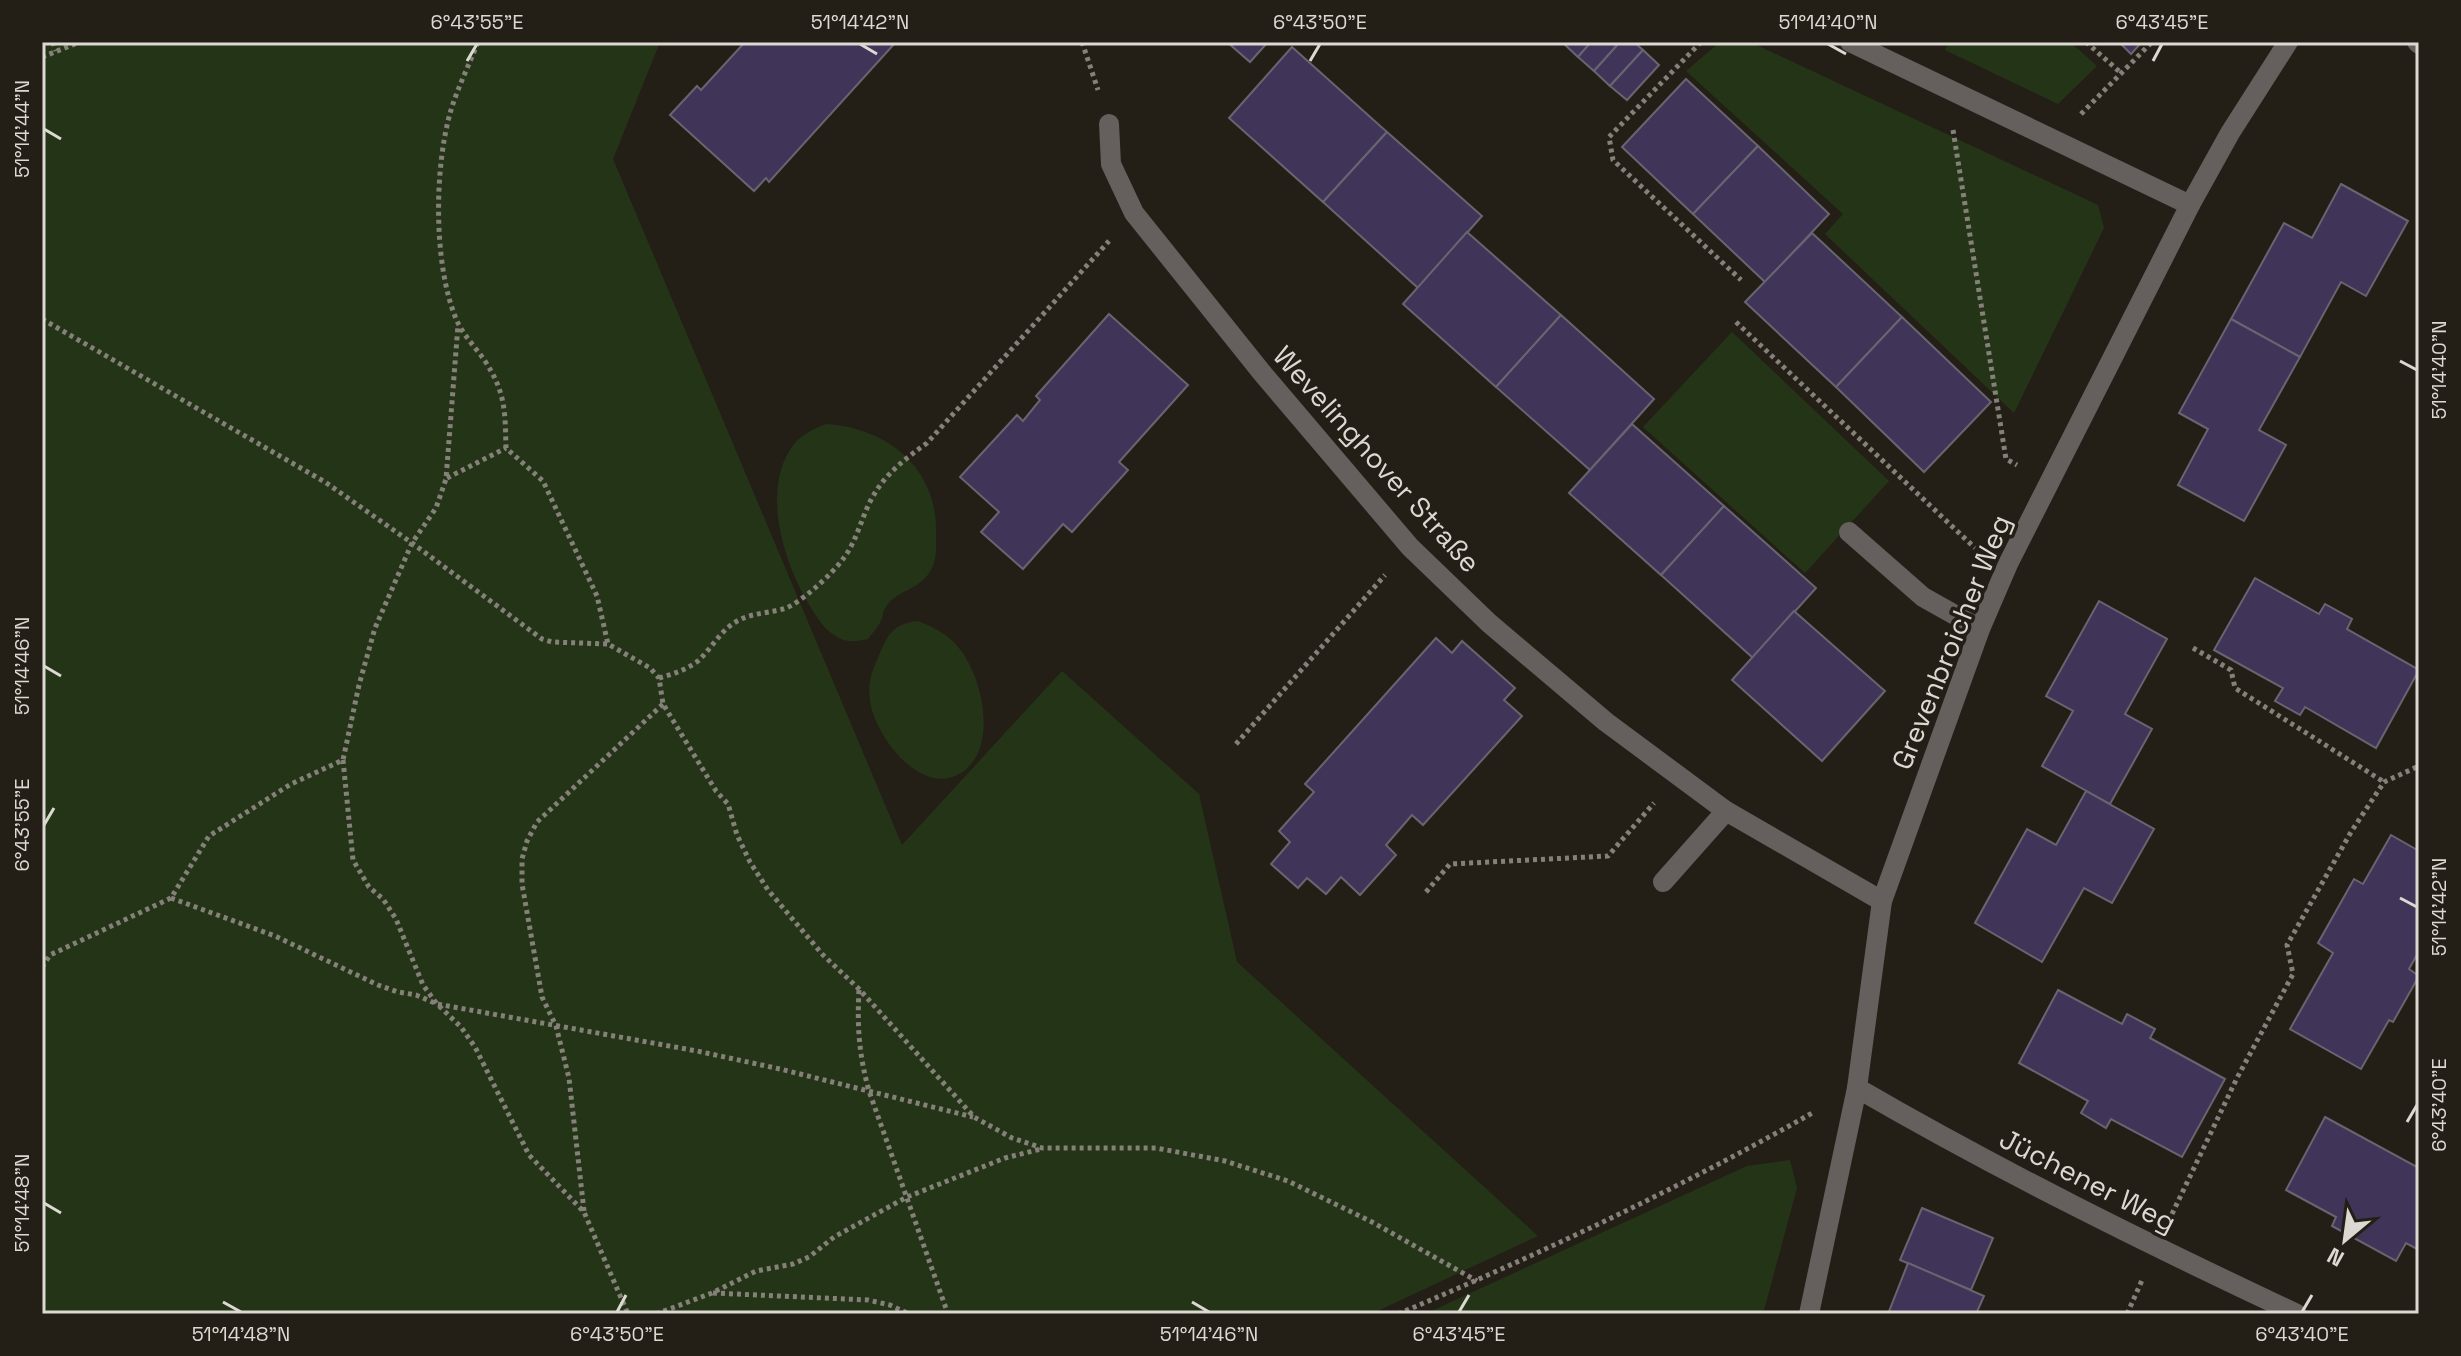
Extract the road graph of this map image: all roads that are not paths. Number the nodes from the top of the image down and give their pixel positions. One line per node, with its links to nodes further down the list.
1 (1850, 42): 4 (street)
2 (2288, 42): 4 (street, Grevenbroicher Weg)
3 (1109, 124): 7 (street, Wevelinghover Straße)
4 (2190, 205): 6 (street, Grevenbroicher Weg)
5 (1849, 532): 6 (street)
6 (1980, 629): 9 (street, Grevenbroicher Weg)
7 (1726, 811): 8 (street); 9 (street, Wevelinghover Straße)
8 (1663, 882)
9 (1882, 901): 10 (street, Grevenbroicher Weg)
10 (1857, 1088): 11 (street, Grevenbroicher Weg); 12 (street, Jüchener Weg)
11 (1809, 1314)
12 (2297, 1314)

